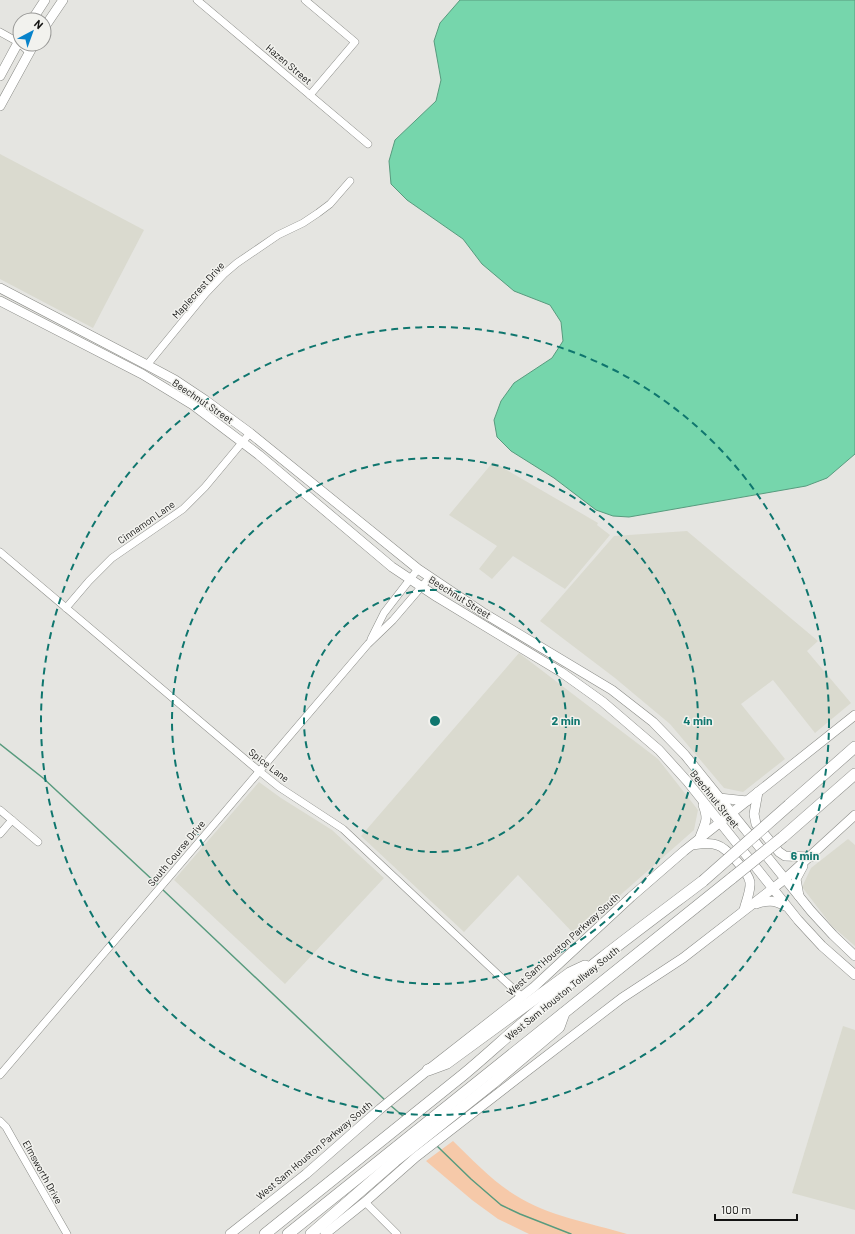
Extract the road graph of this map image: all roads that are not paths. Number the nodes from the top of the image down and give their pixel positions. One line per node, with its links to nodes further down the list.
1 (45, 0): 5 (main road)
2 (64, 0): 6 (main road)
3 (197, 0): 12 (street, Hazen Street)
4 (306, 0): 12 (street)
5 (37, 12)
6 (52, 17)
7 (0, 32): 8 (street)
8 (12, 38)
9 (13, 52): 11 (main road)
10 (30, 52): 13 (main road)
11 (0, 76)
12 (310, 94): 14 (street, Hazen Street)
13 (0, 106)
14 (368, 144)
15 (350, 181): 22 (street, Maplecrest Drive)
16 (0, 288): 17 (main road, Beechnut Street)
17 (13, 294): 18 (main road); 19 (main road, Beechnut Street)
18 (4, 303): 20 (main road, Beechnut Street)
19 (91, 335): 20 (main road); 22 (main road, Beechnut Street)
20 (86, 346): 21 (main road, Beechnut Street)
21 (123, 364): 22 (main road); 24 (main road, Beechnut Street)
22 (147, 365): 23 (main road, Beechnut Street)
23 (250, 433): 24 (street, Cinnamon Lane); 25 (main road, Beechnut Street)
24 (242, 442): 26 (main road, Beechnut Street); 32 (street, Cinnamon Lane)
25 (323, 491): 26 (main road); 28 (main road, Beechnut Street)
26 (314, 500): 30 (main road, Beechnut Street)
27 (0, 552): 32 (street, Spice Lane)
28 (418, 569): 29 (main road, Beechnut Street); 30 (street, South Course Drive)
29 (429, 578): 31 (street, South Course Drive); 33 (main road, Beechnut Street)
30 (410, 579): 31 (main road, Beechnut Street); 34 (street, South Course Drive)
31 (422, 587): 34 (street, South Course Drive); 35 (main road, Beechnut Street)
32 (66, 608): 40 (street, Spice Lane)
33 (531, 640): 35 (main road); 36 (main road, Beechnut Street)
34 (368, 644): 40 (street, South Course Drive)
35 (526, 650): 37 (main road, Beechnut Street)
36 (612, 690): 37 (main road); 43 (main road, Beechnut Street)
37 (604, 702): 44 (main road, Beechnut Street)
38 (855, 715): 42 (main road, West Sam Houston Parkway South)
39 (855, 747): 64 (highway, West Sam Houston Tollway South, bridge)
40 (259, 771): 66 (street, Spice Lane); 69 (street, South Course Drive)
41 (855, 774): 67 (highway, West Sam Houston Tollway South, bridge)
42 (758, 792): 45 (main road, West Sam Houston Parkway South); 55 (main road)
43 (719, 798): 45 (main road); 47 (main road, Beechnut Street)
44 (701, 799): 50 (main road, Beechnut Street); 52 (main road)
45 (747, 801): 47 (main road, West Sam Houston Parkway South)
46 (0, 810): 49 (street)
47 (732, 814): 50 (main road, West Sam Houston Parkway South); 56 (main road, Beechnut Street)
48 (855, 815): 55 (main road)
49 (12, 820): 51 (street); 53 (street)
50 (720, 823): 52 (main road, West Sam Houston Parkway South); 57 (main road, Beechnut Street)
51 (0, 834)
52 (700, 838): 54 (main road, West Sam Houston Parkway South)
53 (38, 842)
54 (692, 845): 60 (main road); 66 (main road, West Sam Houston Parkway South)
55 (809, 858): 56 (main road); 58 (main road)
56 (785, 879): 57 (main road); 58 (main road, Beechnut Street)
57 (772, 889): 59 (main road, Beechnut Street); 60 (main road)
58 (800, 897): 61 (main road, Beechnut Street)
59 (789, 909): 60 (main road); 62 (main road, Beechnut Street)
60 (744, 910): 71 (main road)
61 (833, 935): 62 (main road); 63 (main road, Beechnut Street)
62 (822, 946): 65 (main road, Beechnut Street)
63 (855, 956)
64 (600, 960): 68 (highway); 75 (highway, West Sam Houston Tollway South)
65 (855, 975)
66 (522, 997): 68 (main road, West Sam Houston Parkway South)
67 (564, 1012): 71 (highway); 76 (highway, West Sam Houston Tollway South)
68 (428, 1070): 74 (main road, West Sam Houston Parkway South)
69 (0, 1075)
70 (0, 1121): 73 (street, Elmsworth Drive)
71 (447, 1127): 72 (main road); 77 (highway)
72 (365, 1202): 78 (main road); 79 (street)
73 (67, 1234)
74 (230, 1234)
75 (264, 1234)
76 (288, 1234)
77 (311, 1234)
78 (325, 1234)
79 (397, 1234)

